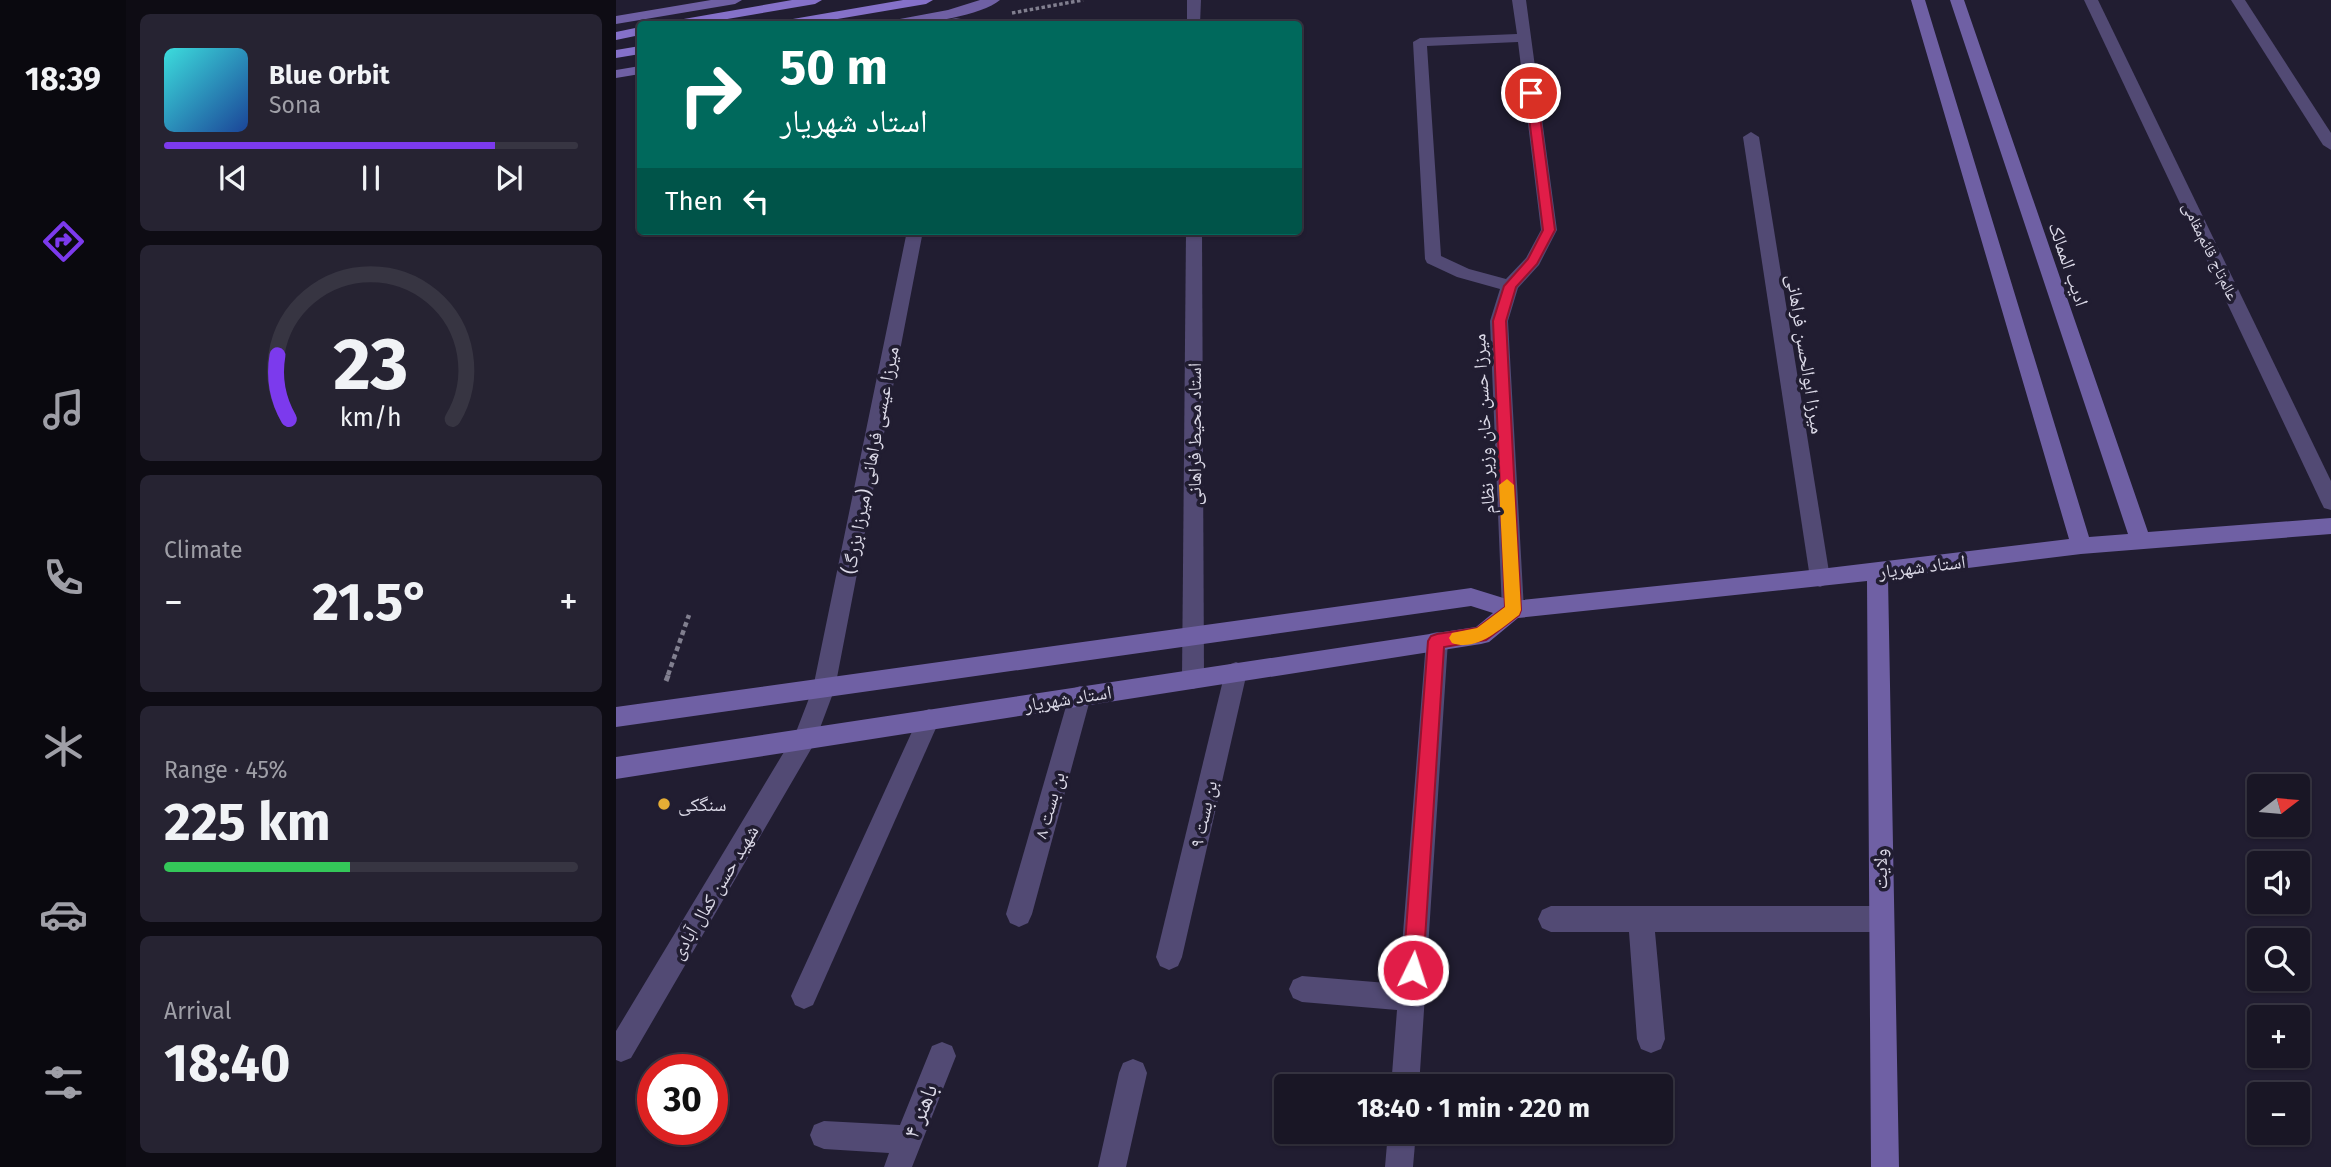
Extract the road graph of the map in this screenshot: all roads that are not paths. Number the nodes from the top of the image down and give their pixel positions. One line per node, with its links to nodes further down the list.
1 (735, 0): 11 (street)
2 (815, 0): 12 (main road)
3 (926, 0): 13 (main road)
4 (993, 0): 14 (street)
5 (1194, 0): 15 (street)
6 (1519, 0): 18 (street, میرزا حسن خان وزیر نظام)
7 (1918, 0): 31 (street)
8 (1956, 0): 30 (street, ادیب الممالک)
9 (2091, 0): 28 (street, عالم‌تاج قائم‌مقامی)
10 (2238, 0): 24 (street)
11 (616, 20)
12 (695, 21)
13 (804, 21)
14 (911, 21)
15 (1194, 21)
16 (637, 32): 17 (main road)
17 (616, 36)
18 (1524, 38): 27 (street, میرزا حسن خان وزیر نظام); 27 (street)
19 (637, 50): 20 (main road)
20 (616, 54)
21 (637, 70): 22 (street)
22 (616, 74)
23 (1751, 137): 33 (street, میرزا ابوالحسن فراهانی)
24 (2331, 145)
25 (914, 235): 39 (street, میرزا عیسی فراهانی (میرزا بزرگ))
26 (1194, 235): 35 (street, استاد محیط فراهانی)
27 (1510, 286): 34 (street, میرزا حسن خان وزیر نظام)
28 (2331, 502)
29 (2331, 526): 30 (street, استاد شهریار)
30 (2141, 541): 31 (street, استاد شهریار)
31 (2081, 546): 32 (street, استاد شهریار)
32 (1877, 572): 33 (street, استاد شهریار); 48 (street, ولایت)
33 (1820, 578): 34 (street, استاد شهریار)
34 (1513, 610): 35 (street, استاد شهریار); 36 (street, استاد شهریار)
35 (1195, 636): 38 (street, استاد محیط فراهانی); 39 (street, استاد شهریار)
36 (1437, 641): 37 (street, استاد شهریار); 52 (street)
37 (1236, 672): 38 (street, استاد شهریار); 49 (street, بن بست ۹)
38 (1193, 679): 40 (street, استاد شهریار)
39 (824, 688): 41 (street, استاد شهریار); 43 (street, میرزا عیسی فراهانی (میرزا بزرگ))
40 (1080, 696): 42 (street, استاد شهریار); 45 (street, بن بست ۸)
41 (616, 717)
42 (929, 719): 43 (street, استاد شهریار); 51 (street)
43 (806, 737): 44 (street, استاد شهریار); 54 (street, شهید حسن کمال آبادی)
44 (616, 768)
45 (1019, 914)
46 (1550, 919): 47 (street)
47 (1641, 919): 48 (street); 53 (street)
48 (1880, 919): 64 (street, ولایت)
49 (1169, 957)
50 (1301, 989): 52 (street)
51 (804, 996)
52 (1411, 998): 57 (street)
53 (1651, 1039)
54 (621, 1048)
55 (942, 1056): 59 (street, باهنر ۴)
56 (1133, 1073): 62 (street)
57 (1406, 1074)
58 (824, 1135): 59 (street)
59 (909, 1140): 61 (street, باهنر ۴)
60 (1401, 1144): 63 (street)
61 (898, 1167)
62 (1112, 1167)
63 (1399, 1167)
64 (1885, 1167)

